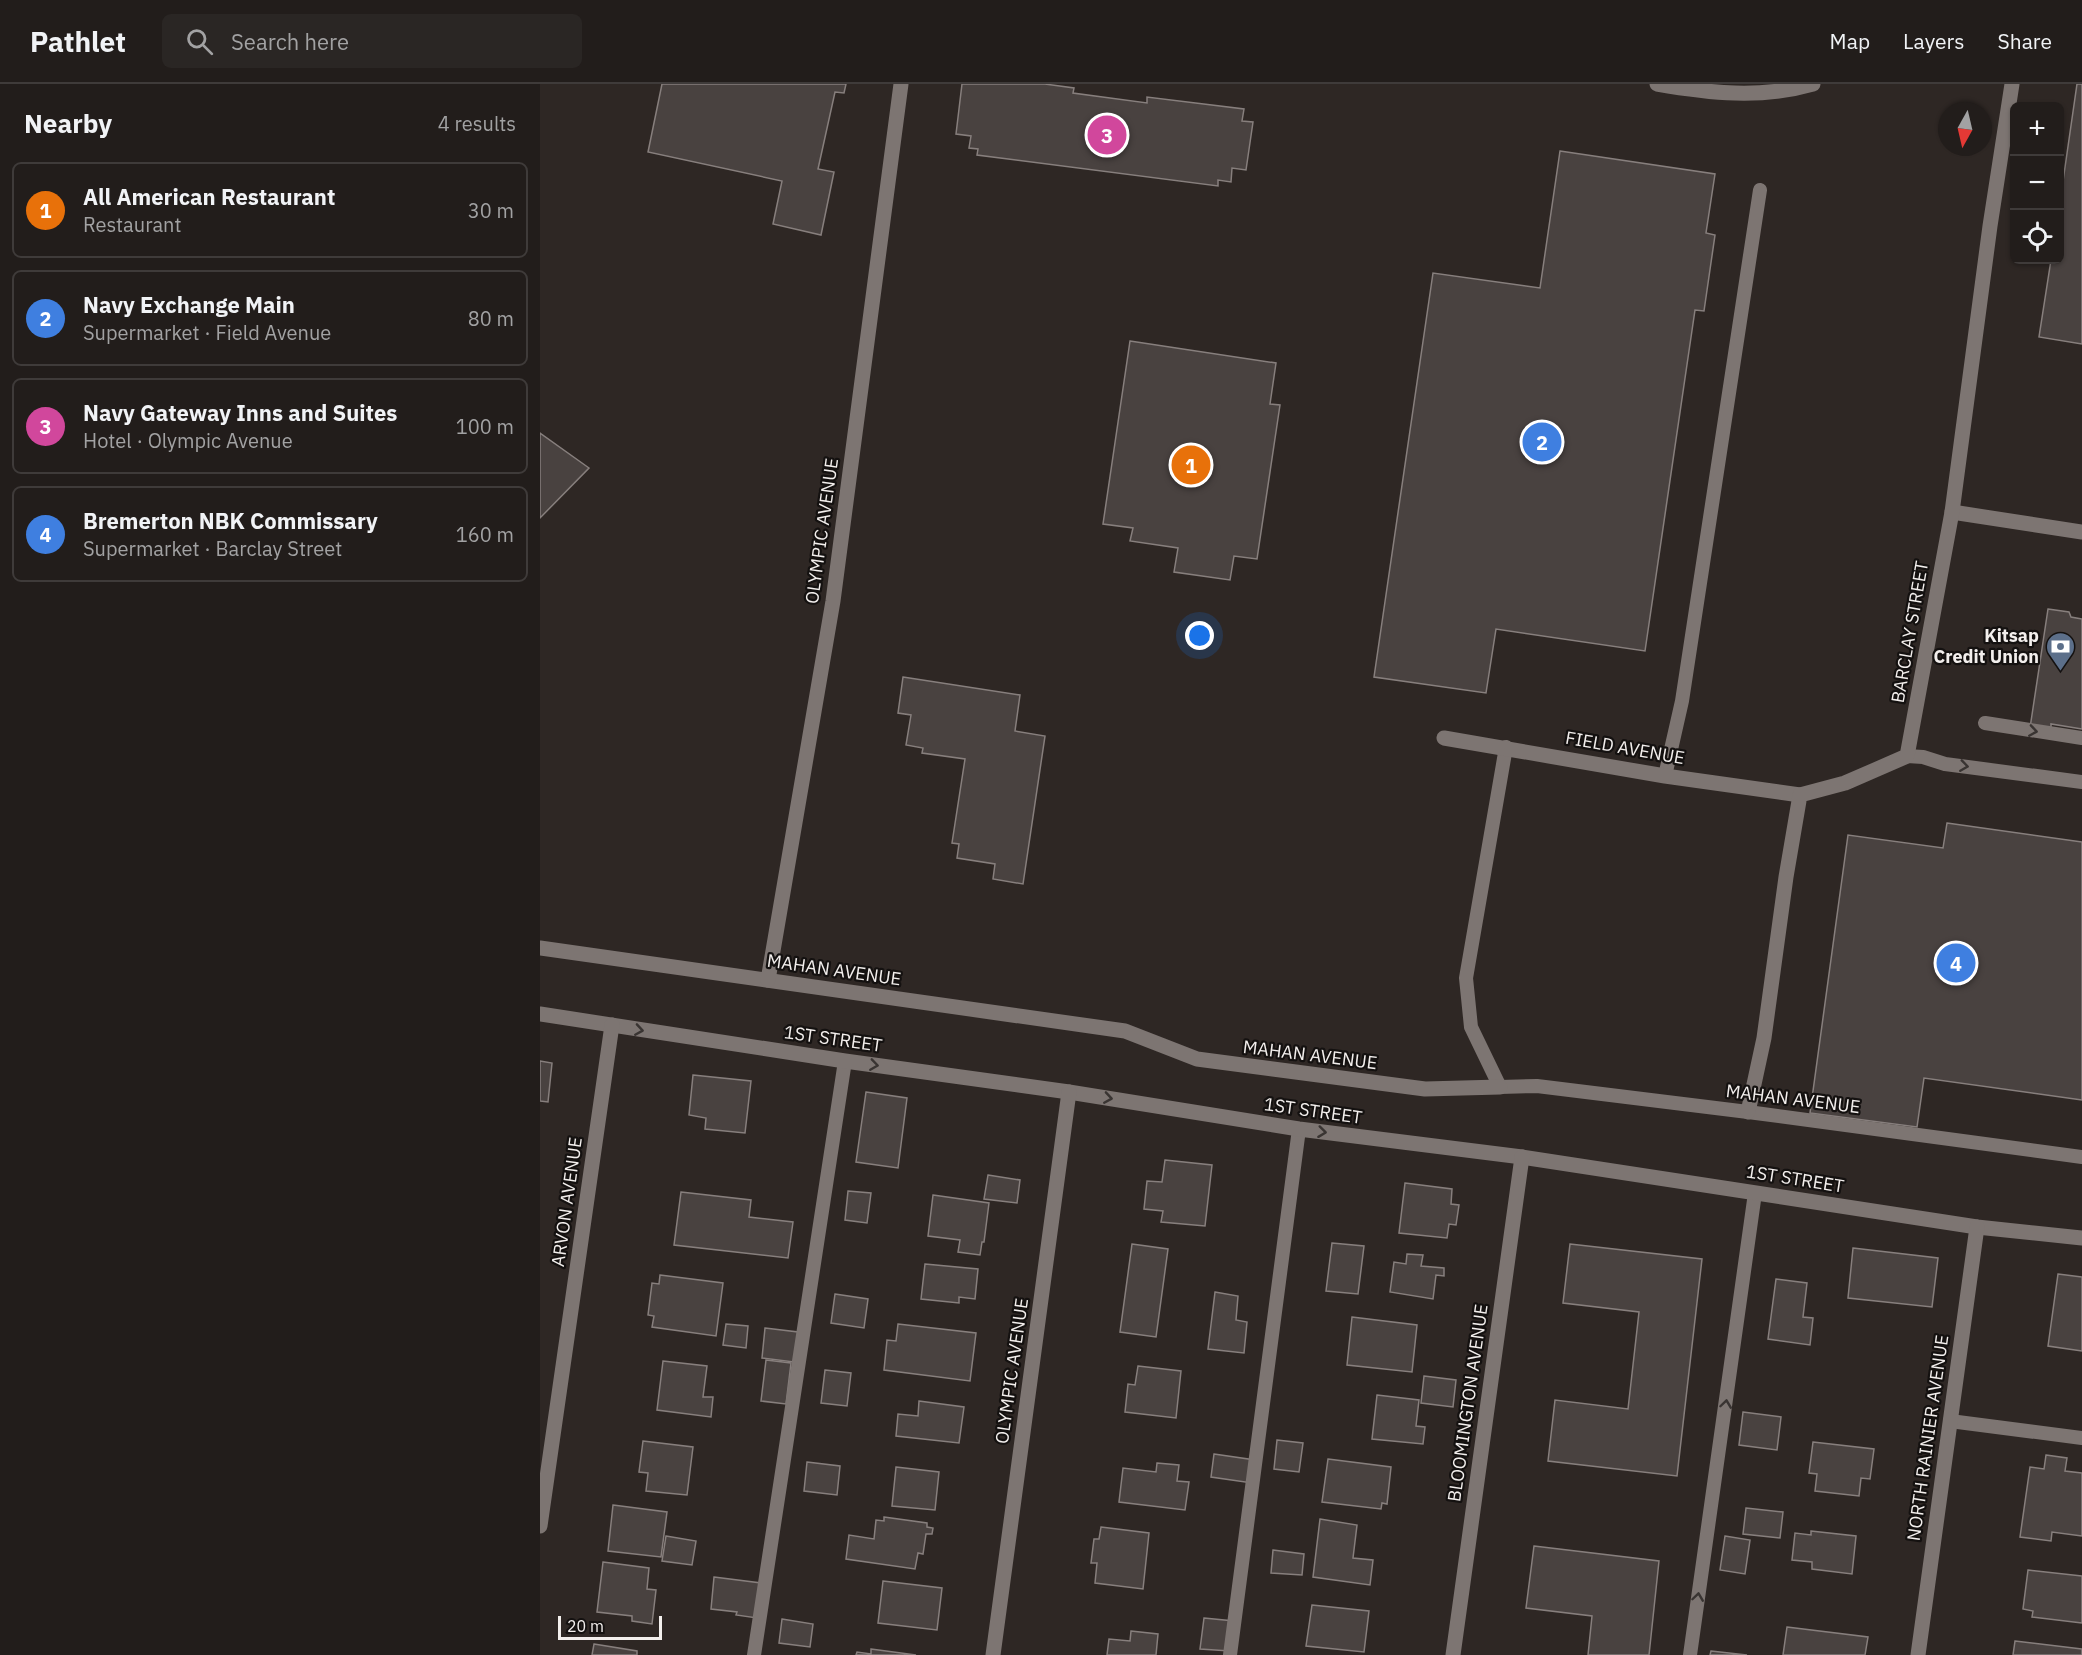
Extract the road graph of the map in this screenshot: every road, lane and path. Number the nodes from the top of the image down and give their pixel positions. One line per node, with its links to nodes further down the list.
1 (901, 84): 17 (street, OLYMPIC AVENUE)
2 (1657, 84): 3 (street)
3 (1813, 84)
4 (2012, 84): 6 (street, BARCLAY STREET)
5 (1760, 190): 13 (lane)
6 (1952, 512): 7 (street); 12 (street, BARCLAY STREET)
7 (2082, 532)
8 (1984, 723): 10 (lane, one-way to 10)
9 (1444, 738): 11 (street, FIELD AVENUE)
10 (2082, 738)
11 (1506, 747): 13 (street, FIELD AVENUE); 21 (lane)
12 (1907, 756): 14 (lane, one-way to 14); 15 (street)
13 (1665, 776): 15 (street, FIELD AVENUE)
14 (2082, 782)
15 (1800, 795): 23 (street)
16 (540, 948): 17 (street, MAHAN AVENUE)
17 (768, 980): 21 (street, MAHAN AVENUE)
18 (540, 1014): 19 (street, 1ST STREET)
19 (612, 1025): 20 (street, 1ST STREET, one-way to 20); 32 (street, ARVON AVENUE)
20 (844, 1061): 22 (street, 1ST STREET, one-way to 22); 33 (lane)
21 (1500, 1087): 23 (lane, MAHAN AVENUE)
22 (1069, 1092): 24 (street, 1ST STREET, one-way to 24); 34 (street, OLYMPIC AVENUE)
23 (1748, 1112): 26 (lane, MAHAN AVENUE)
24 (1299, 1130): 25 (street, 1ST STREET, one-way to 25); 35 (lane)
25 (1522, 1157): 27 (street, 1ST STREET); 36 (street, BLOOMINGTON AVENUE)
26 (2082, 1157)
27 (1755, 1193): 28 (street, 1ST STREET); 37 (lane, one-way to 27)
28 (1977, 1227): 29 (street, 1ST STREET); 30 (street, NORTH RAINIER AVENUE)
29 (2082, 1238)
30 (1950, 1420): 31 (lane); 38 (street, NORTH RAINIER AVENUE)
31 (2082, 1438)
32 (540, 1526)
33 (754, 1655)
34 (993, 1655)
35 (1230, 1655)
36 (1453, 1655)
37 (1690, 1655)
38 (1918, 1655)

